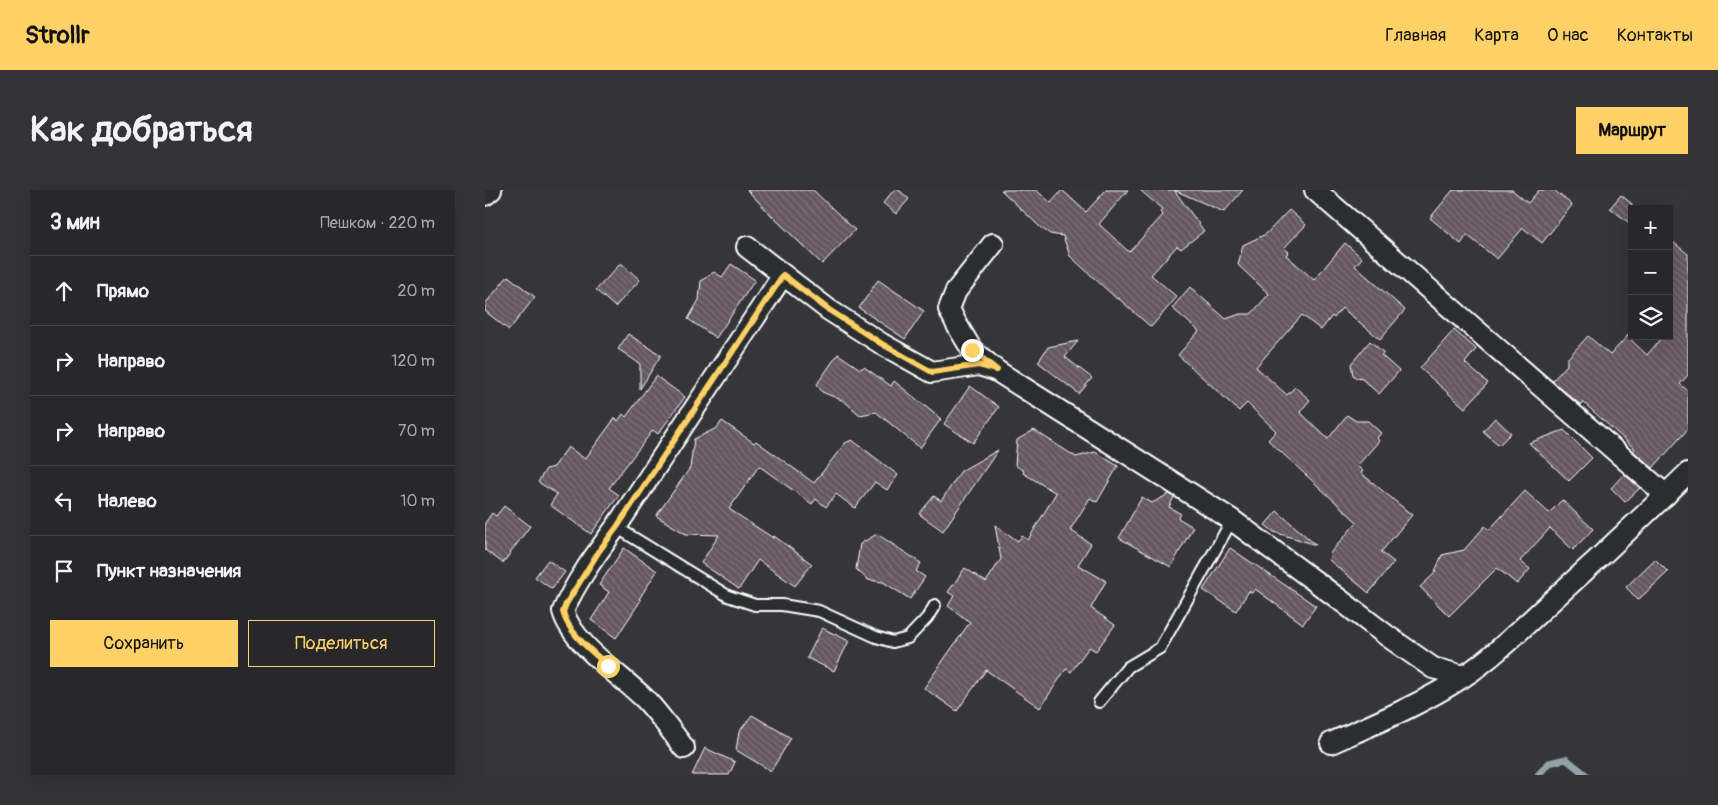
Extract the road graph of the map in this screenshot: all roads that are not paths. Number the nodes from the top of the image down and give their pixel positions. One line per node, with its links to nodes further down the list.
1 (491, 190): 3 (street)
2 (1315, 190): 9 (street)
3 (485, 196)
4 (993, 244): 7 (street)
5 (747, 246): 6 (street)
6 (783, 275): 7 (street); 11 (street)
7 (997, 370): 10 (street)
8 (1688, 473): 9 (street)
9 (1666, 495): 13 (street)
10 (1232, 520): 13 (street); 14 (lane)
11 (617, 527): 12 (lane); 16 (street)
12 (935, 605)
13 (1463, 676): 15 (street)
14 (1099, 702)
15 (1331, 743)
16 (684, 748)

